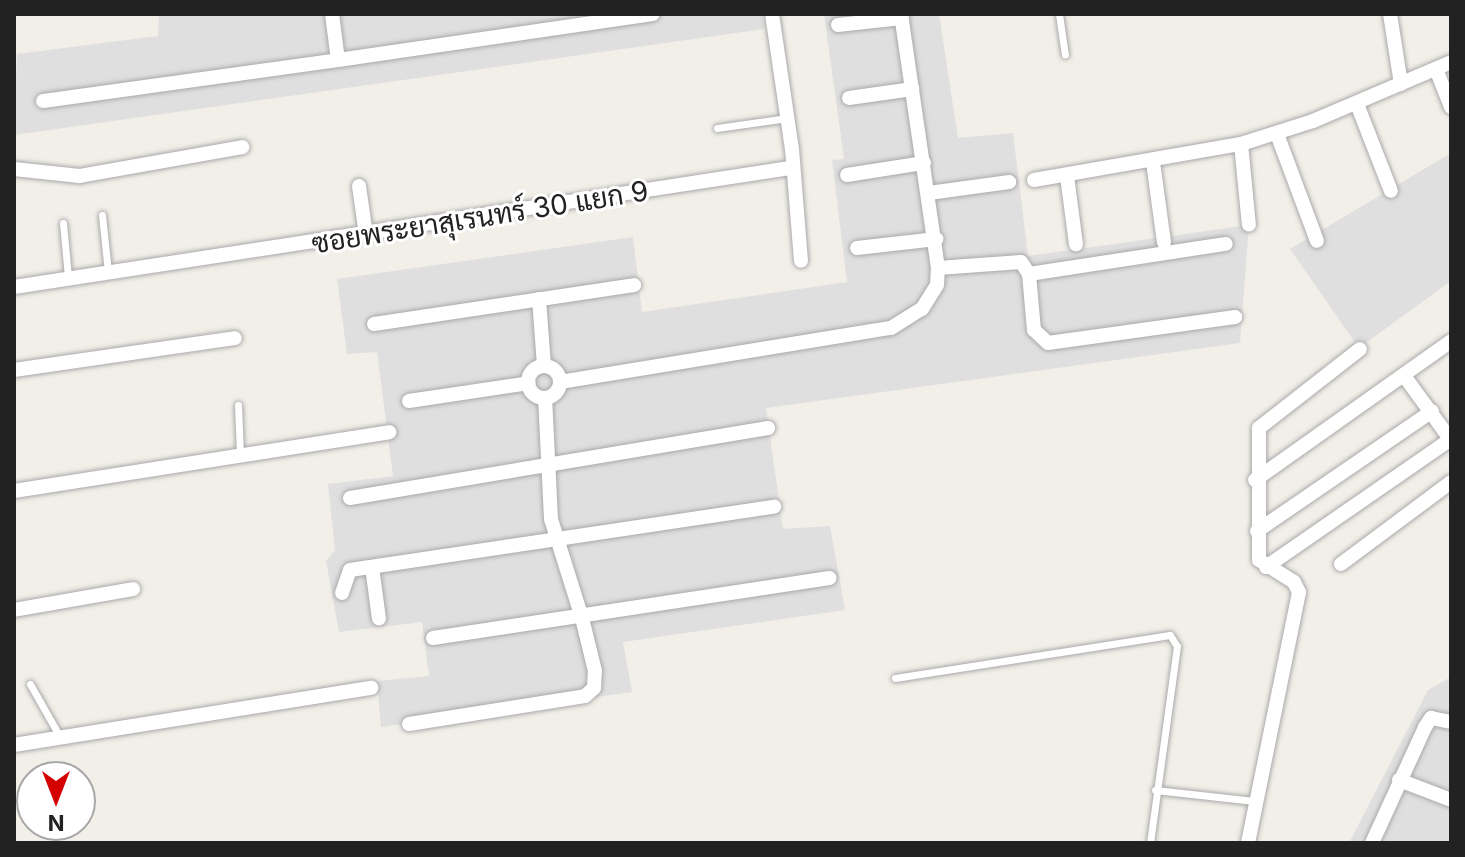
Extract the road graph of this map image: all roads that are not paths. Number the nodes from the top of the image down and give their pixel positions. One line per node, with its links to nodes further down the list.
1 (332, 14): 10 (street)
2 (653, 14): 7 (street)
3 (772, 14): 19 (street)
4 (1059, 14): 9 (lane)
5 (1390, 14): 13 (street)
6 (901, 16): 8 (street); 14 (street)
7 (584, 19): 10 (street)
8 (838, 25)
9 (1065, 55)
10 (338, 60): 16 (street)
11 (1451, 62): 12 (street)
12 (1436, 69): 13 (street); 18 (street)
13 (1401, 84): 17 (street)
14 (912, 89): 15 (street); 25 (street)
15 (849, 98)
16 (43, 101)
17 (1357, 104): 21 (street); 33 (street)
18 (1451, 107)
19 (787, 118): 20 (lane); 26 (street)
20 (717, 128)
21 (1277, 134): 22 (street); 40 (street)
22 (1241, 144): 24 (street); 37 (street)
23 (242, 147): 27 (street)
24 (1153, 162): 29 (street); 41 (street)
25 (924, 163): 28 (street); 34 (street)
26 (790, 168): 38 (street, ซอยพระยาสุเรนทร์ 30 แยก 9); 45 (street)
27 (14, 169)
28 (847, 175)
29 (1067, 176): 30 (street); 42 (street)
30 (1034, 180)
31 (1009, 182): 34 (street)
32 (359, 186): 38 (street)
33 (1391, 191)
34 (929, 193): 39 (street)
35 (102, 215): 47 (lane)
36 (63, 223): 49 (lane)
37 (1249, 225)
38 (366, 235): 47 (street, ซอยพระยาสุเรนทร์ 30 แยก 9)
39 (936, 239): 44 (street); 46 (street)
40 (1317, 241)
41 (1164, 242)
42 (1076, 244)
43 (1226, 244): 48 (street)
44 (857, 248)
45 (801, 261)
46 (938, 268): 48 (street); 61 (street)
47 (108, 272): 49 (street, ซอยพระยาสุเรนทร์ 30 แยก 9)
48 (1029, 274): 53 (street)
49 (68, 277): 51 (street, ซอยพระยาสุเรนทร์ 30 แยก 9)
50 (634, 285): 52 (street)
51 (14, 287)
52 (539, 299): 54 (street); 58 (street)
53 (1235, 317)
54 (374, 324)
55 (235, 338): 59 (street)
56 (1451, 341): 60 (street)
57 (1360, 349): 72 (street)
58 (544, 366): 61 (street); 62 (street)
59 (14, 370)
60 (1405, 377): 66 (street); 72 (street)
61 (560, 382): 63 (street)
62 (529, 383): 63 (street); 64 (street)
63 (545, 398): 71 (street)
64 (409, 401)
65 (238, 405): 70 (lane)
66 (1432, 411): 69 (street); 77 (street)
67 (768, 428): 71 (street)
68 (389, 432): 70 (street)
69 (1451, 439): 81 (street)
70 (240, 455): 74 (street)
71 (548, 462): 75 (street); 78 (street)
72 (1255, 480): 77 (street)
73 (1451, 482): 79 (street)
74 (14, 491)
75 (350, 498)
76 (774, 507): 78 (street)
77 (1257, 531): 81 (street)
78 (556, 539): 80 (street); 86 (street)
79 (1341, 564)
80 (372, 567): 84 (street); 87 (street)
81 (1266, 567): 99 (street)
82 (829, 578): 86 (street)
83 (133, 589): 85 (street)
84 (342, 593)
85 (14, 610)
86 (582, 618): 88 (street); 93 (street)
87 (379, 619)
88 (433, 638)
89 (895, 678): 97 (lane)
90 (30, 684): 94 (lane)
91 (371, 688): 94 (street)
92 (1451, 722): 96 (street)
93 (409, 724)
94 (61, 739): 95 (street)
95 (14, 745)
96 (1399, 780): 98 (street); 102 (street)
97 (1155, 790): 99 (lane); 100 (lane)
98 (1451, 800)
99 (1254, 801): 101 (street)
100 (1150, 843)
101 (1248, 843)
102 (1372, 843)

